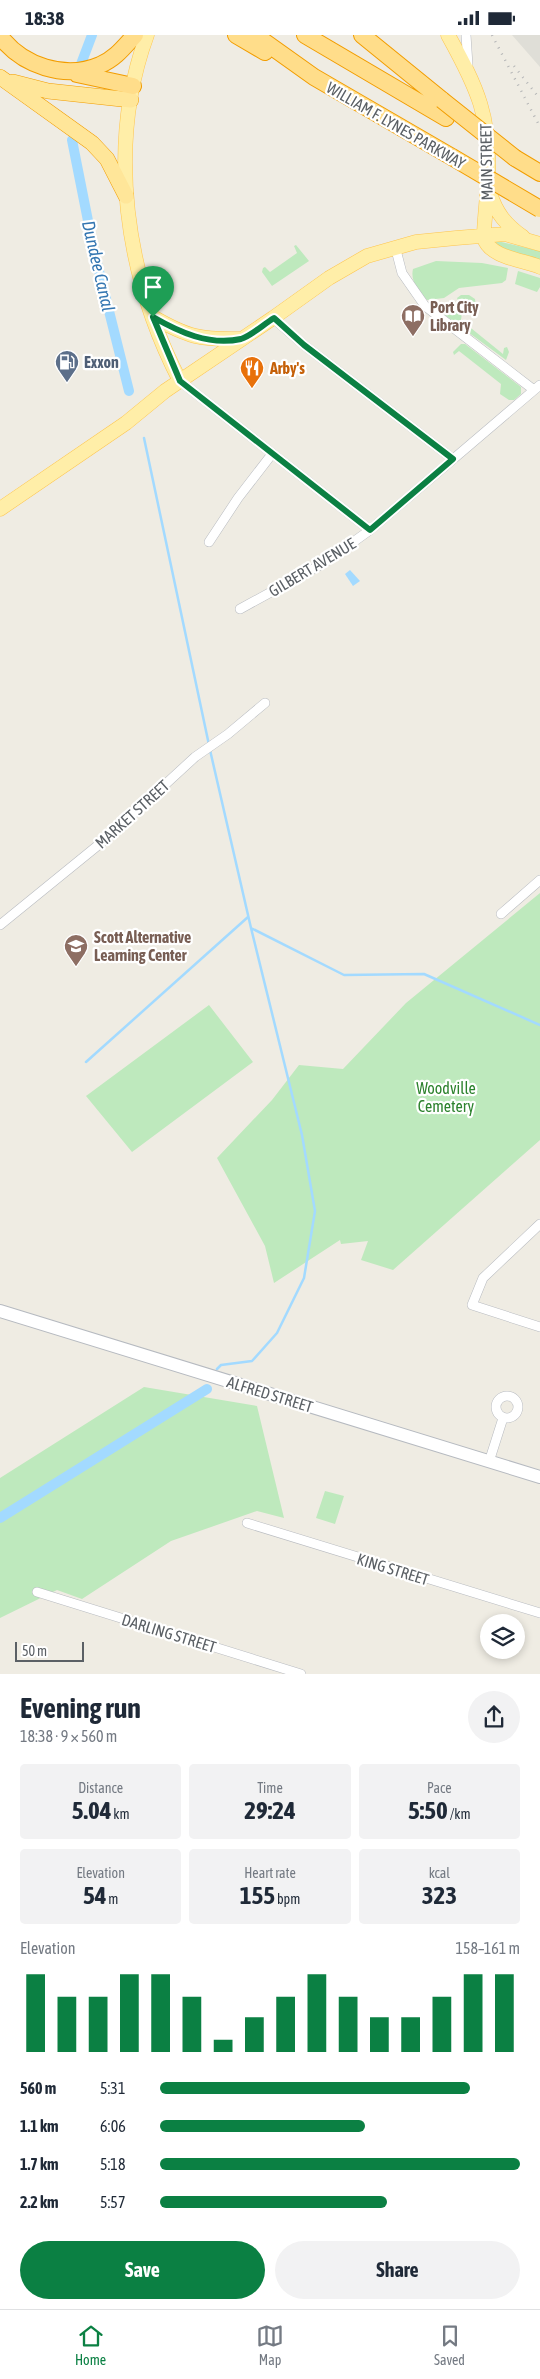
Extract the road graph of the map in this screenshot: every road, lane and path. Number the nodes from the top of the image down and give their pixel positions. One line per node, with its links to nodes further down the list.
1 (135, 35): 10 (highway)
2 (147, 35): 14 (main road)
3 (236, 35): 13 (highway)
4 (256, 35): 13 (highway, WILLIAM F. LYNES PARKWAY)
5 (305, 35): 15 (highway, WILLIAM F. LYNES PARKWAY, bridge)
6 (362, 35): 15 (highway, bridge)
7 (448, 35): 11 (main road, MAIN STREET)
8 (466, 35): 11 (street)
9 (0, 36): 10 (highway)
10 (56, 70): 14 (highway)
11 (470, 73): 17 (main road, MAIN STREET)
12 (0, 77): 14 (highway); 18 (highway)
13 (314, 77): 19 (highway, WILLIAM F. LYNES PARKWAY, bridge)
14 (132, 93): 18 (main road)
15 (515, 158): 16 (highway, WILLIAM F. LYNES PARKWAY)
16 (540, 173)
17 (488, 185): 20 (main road, MAIN STREET); 21 (main road)
18 (126, 195): 24 (main road)
19 (540, 209)
20 (484, 237): 21 (main road); 22 (main road); 23 (main road)
21 (534, 242)
22 (395, 246): 25 (main road); 28 (street)
23 (540, 267)
24 (153, 317): 26 (main road); 27 (main road)
25 (274, 318): 26 (main road); 30 (street)
26 (242, 339): 27 (main road)
27 (180, 381): 29 (street); 31 (main road)
28 (537, 387): 30 (street, GILBERT AVENUE)
29 (272, 454): 32 (street); 33 (street)
30 (453, 459): 32 (street, GILBERT AVENUE)
31 (0, 509)
32 (370, 530): 34 (street, GILBERT AVENUE)
33 (209, 542)
34 (240, 609)
35 (264, 703): 38 (street, MARKET STREET)
36 (540, 880): 37 (street)
37 (501, 913)
38 (0, 925)
39 (540, 1225): 41 (street)
40 (0, 1311): 43 (main road, ALFRED STREET)
41 (540, 1327)
42 (503, 1418): 43 (street)
43 (489, 1462): 44 (main road, ALFRED STREET)
44 (540, 1477)
45 (247, 1523): 47 (street, KING STREET)
46 (37, 1592): 48 (street, DARLING STREET)
47 (540, 1613)
48 (301, 1674)

